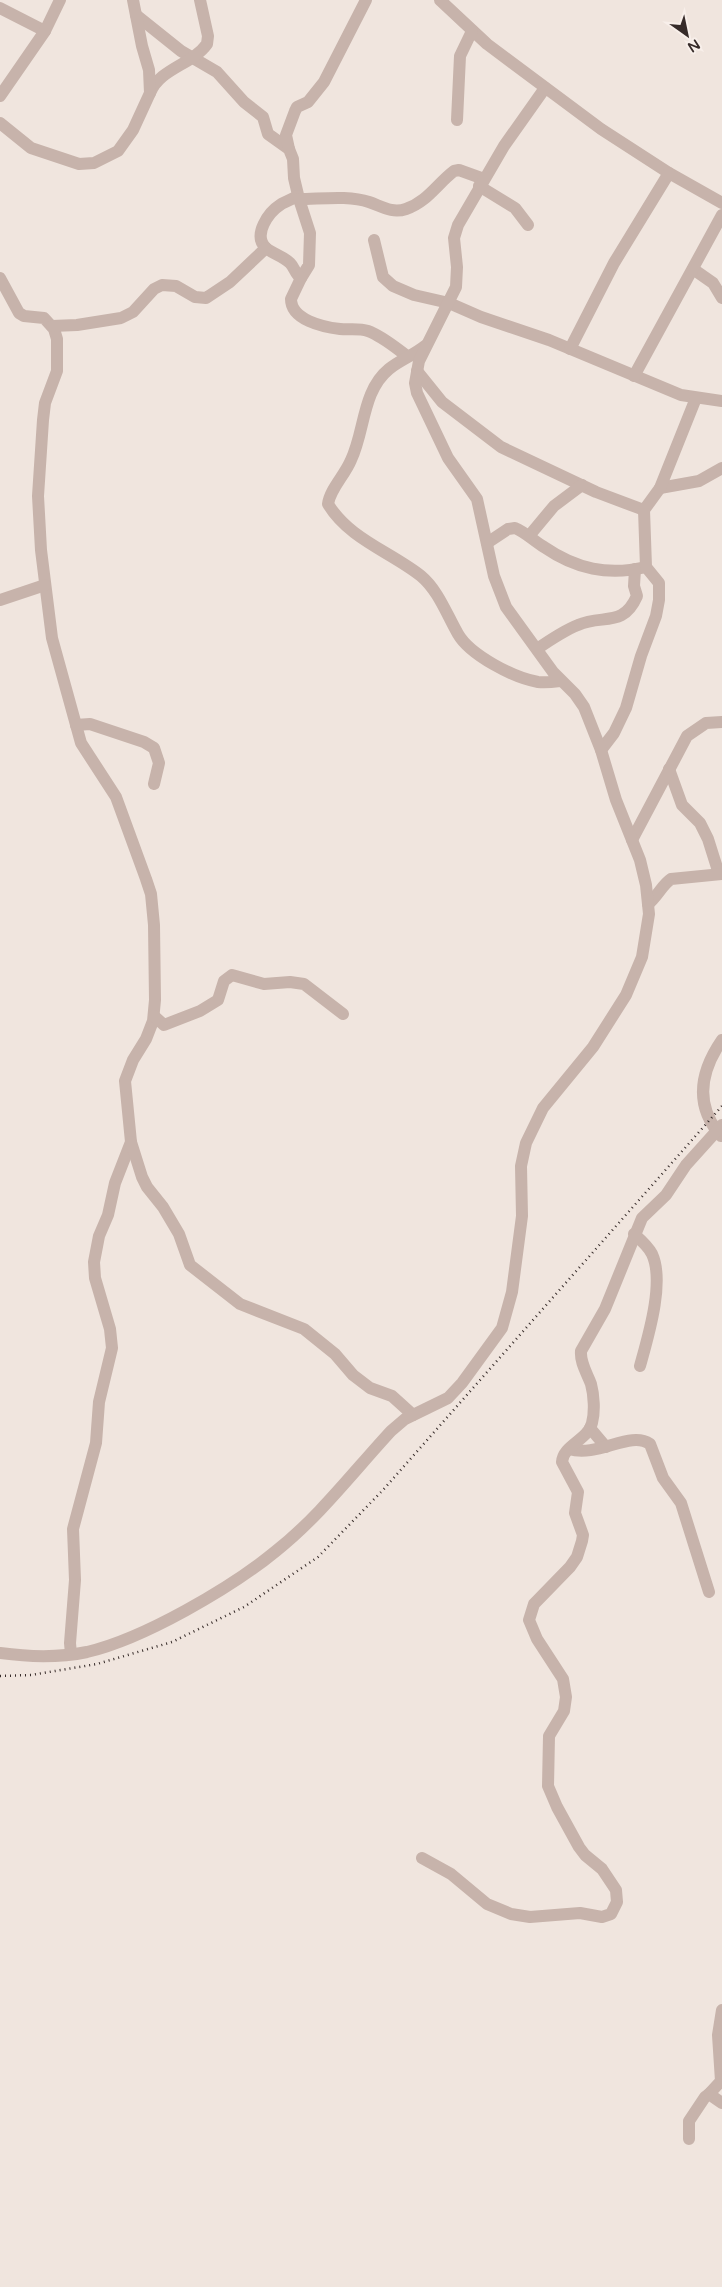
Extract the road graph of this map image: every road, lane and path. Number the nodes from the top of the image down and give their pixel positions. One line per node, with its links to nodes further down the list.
1 (4, 0): 8 (street)
2 (60, 0): 10 (street)
3 (132, 0): 9 (street)
4 (200, 0): 12 (street)
5 (366, 0): 18 (street)
6 (440, 0): 7 (street)
7 (454, 6): 11 (street)
8 (0, 7): 10 (street)
9 (136, 15): 12 (street); 14 (street)
10 (45, 31): 15 (street)
11 (472, 31): 13 (street); 16 (street)
12 (193, 57): 14 (street); 18 (street)
13 (545, 88): 19 (street); 20 (street)
14 (150, 93): 17 (street)
15 (0, 96)
16 (457, 120)
17 (0, 123)
18 (290, 149): 21 (street)
19 (669, 173): 22 (street); 34 (street)
20 (481, 183): 21 (street); 24 (street); 31 (street)
21 (299, 198): 26 (street); 29 (street)
22 (722, 203)
23 (722, 215): 27 (street)
24 (528, 224)
25 (374, 240): 31 (street)
26 (266, 248): 29 (street); 32 (street)
27 (693, 269): 30 (street); 37 (street)
28 (0, 278): 32 (street)
29 (301, 278): 35 (street)
30 (722, 298)
31 (449, 303): 33 (street); 34 (street)
32 (52, 326): 47 (street)
33 (425, 346): 35 (street); 36 (street)
34 (570, 349): 37 (street)
35 (408, 356): 50 (street)
36 (417, 371): 41 (street); 45 (street)
37 (634, 376): 38 (street)
38 (696, 398): 39 (street); 42 (street)
39 (721, 400)
40 (722, 468): 42 (street)
41 (582, 485): 43 (street); 44 (street)
42 (660, 488): 43 (street)
43 (644, 510): 46 (street)
44 (528, 536): 45 (street); 46 (street)
45 (487, 543): 49 (street)
46 (641, 568): 49 (street); 53 (street)
47 (45, 585): 48 (street); 52 (street)
48 (0, 600)
49 (537, 649): 50 (street)
50 (560, 681): 53 (street)
51 (722, 722): 54 (street)
52 (76, 724): 55 (street); 60 (street)
53 (601, 750): 56 (street)
54 (669, 770): 56 (street); 57 (street)
55 (154, 784)
56 (632, 840): 58 (street)
57 (721, 874): 58 (street)
58 (648, 904): 66 (street)
59 (343, 1014): 60 (street)
60 (154, 1016): 63 (street)
61 (722, 1040): 62 (street)
62 (720, 1131): 64 (street)
63 (130, 1142): 66 (street); 72 (street)
64 (634, 1234): 65 (street); 67 (street)
65 (640, 1366)
66 (413, 1415): 72 (street)
67 (590, 1428): 68 (street); 69 (street)
68 (606, 1447): 69 (street); 70 (street)
69 (569, 1449): 73 (street)
70 (709, 1592)
71 (0, 1653): 72 (street)
72 (71, 1654)
73 (422, 1858)
74 (722, 2010): 75 (street)
75 (710, 2094): 76 (street); 77 (street)
76 (722, 2103)
77 (689, 2139)

